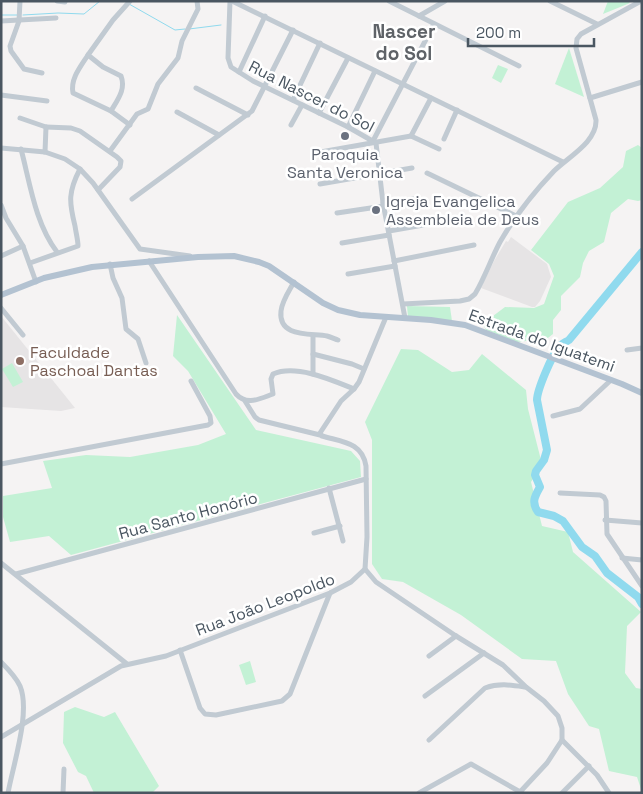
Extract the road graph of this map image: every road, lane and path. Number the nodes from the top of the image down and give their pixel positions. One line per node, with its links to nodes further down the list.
1 (20, 1): 13 (street)
2 (57, 1): 8 (street)
3 (231, 1): 11 (street); 24 (street, Rua Nascer do Sol)
4 (389, 1): 12 (street)
5 (445, 1): 12 (street)
6 (550, 1): 17 (street)
7 (641, 1): 17 (street)
8 (65, 2)
9 (129, 3): 20 (street)
10 (197, 3): 42 (street)
11 (265, 16): 18 (street); 24 (street)
12 (419, 16): 16 (street)
13 (20, 17): 14 (street); 15 (street); 25 (street)
14 (56, 18)
15 (1, 22)
16 (434, 24): 22 (street); 27 (street)
17 (597, 24): 32 (street)
18 (294, 30): 19 (street); 28 (street)
19 (320, 43): 21 (street); 33 (street)
20 (88, 55): 36 (street); 36 (street)
21 (348, 58): 23 (street); 39 (street)
22 (518, 66)
23 (375, 71): 27 (street); 45 (street)
24 (239, 72): 28 (street, Rua Nascer do Sol)
25 (42, 74)
26 (642, 82): 32 (street)
27 (404, 85): 31 (street); 49 (street)
28 (265, 87): 33 (street, Rua Nascer do Sol); 40 (street)
29 (196, 88): 40 (street)
30 (1, 94): 34 (street)
31 (431, 98): 37 (street); 47 (street)
32 (590, 98): 56 (street)
33 (293, 100): 35 (street, Rua Nascer do Sol)
34 (47, 101)
35 (302, 104): 39 (street, Rua Nascer do Sol); 43 (street)
36 (111, 110): 42 (street)
37 (457, 110): 48 (street); 56 (street)
38 (177, 112): 46 (street)
39 (320, 113): 45 (street, Rua Nascer do Sol)
40 (248, 115): 46 (street)
41 (20, 118): 44 (street)
42 (130, 125): 53 (street)
43 (291, 125)
44 (46, 127): 53 (street); 54 (street)
45 (348, 127): 49 (street, Rua Nascer do Sol)
46 (219, 135): 63 (street)
47 (411, 136): 49 (street); 52 (street)
48 (444, 139)
49 (375, 142): 55 (street); 60 (street, Rua Nascer do Sol)
50 (1, 148): 51 (street)
51 (21, 148): 54 (street); 75 (street)
52 (439, 149)
53 (110, 151): 62 (street)
54 (44, 152): 58 (street)
55 (315, 153)
56 (563, 162): 68 (street)
57 (412, 168): 60 (street)
58 (80, 169): 62 (street); 75 (street)
59 (427, 173): 68 (street)
60 (380, 174): 61 (street); 65 (street, Rua Nascer do Sol)
61 (320, 184)
62 (98, 190): 77 (street)
63 (132, 199)
64 (413, 199): 65 (street)
65 (384, 204): 67 (street); 71 (street, Rua Nascer do Sol)
66 (1, 205): 69 (street)
67 (337, 213)
68 (516, 216): 86 (street)
69 (3, 219): 73 (street)
70 (429, 224): 71 (street)
71 (389, 233): 72 (street); 80 (street, Rua Nascer do Sol)
72 (342, 243)
73 (23, 246): 76 (street); 79 (street)
74 (474, 246): 80 (street)
75 (57, 252): 79 (street)
76 (1, 256)
77 (198, 257): 78 (main road, Estrada do Iguatemi); 84 (main road, Estrada do Iguatemi)
78 (149, 261): 81 (main road, Estrada do Iguatemi); 103 (street)
79 (30, 263): 83 (street)
80 (395, 263): 82 (street); 86 (street, Rua Nascer do Sol)
81 (110, 264): 83 (main road, Estrada do Iguatemi); 96 (street)
82 (348, 274)
83 (36, 282): 85 (main road, Estrada do Iguatemi)
84 (294, 282): 88 (main road, Estrada do Iguatemi); 91 (street)
85 (1, 295)
86 (403, 304): 89 (street, Rua Nascer do Sol)
87 (1, 308): 90 (street)
88 (386, 317): 89 (main road, Estrada do Iguatemi); 97 (street)
89 (405, 318): 99 (main road, Estrada do Iguatemi)
90 (24, 335)
91 (313, 336): 92 (street); 95 (street)
92 (338, 340)
93 (642, 348): 94 (street)
94 (627, 350)
95 (313, 354): 97 (street); 98 (street)
96 (146, 363)
97 (364, 369): 101 (street)
98 (313, 374): 101 (street); 103 (street)
99 (611, 380): 102 (main road, Estrada do Iguatemi); 104 (street)
100 (191, 381): 106 (street)
101 (354, 389): 105 (street)
102 (642, 394)
103 (245, 401): 105 (street)
104 (553, 416)
105 (320, 435): 107 (street)
106 (1, 464)
107 (366, 479): 108 (street, Rua Santo Honório); 118 (street)
108 (329, 488): 112 (street); 119 (street, Rua Santo Honório)
109 (560, 493): 110 (street)
110 (605, 520): 111 (street); 115 (street)
111 (642, 523)
112 (340, 526): 113 (street); 114 (street)
113 (314, 533)
114 (343, 541)
115 (622, 558): 116 (street); 120 (street)
116 (642, 560)
117 (1, 563): 119 (street)
118 (365, 569): 121 (street, Rua João Leopoldo); 122 (street)
119 (16, 574): 127 (street)
120 (642, 586)
121 (330, 594): 123 (street, Rua João Leopoldo); 123 (street)
122 (456, 636): 124 (street); 125 (street)
123 (180, 650): 127 (street, Rua João Leopoldo)
124 (484, 653): 128 (street); 129 (street)
125 (429, 656)
126 (1, 662): 130 (street)
127 (127, 664): 130 (street)
128 (526, 687): 132 (street); 133 (street)
129 (425, 696)
130 (22, 726): 131 (street); 138 (street)
131 (1, 737)
132 (429, 740)
133 (562, 740): 134 (street); 137 (street)
134 (589, 766): 141 (street); 142 (street)
135 (64, 769): 139 (street)
136 (512, 791): 137 (street); 140 (street)
137 (521, 792)
138 (8, 793)
139 (63, 793)
140 (419, 793)
141 (562, 793)
142 (609, 793)

